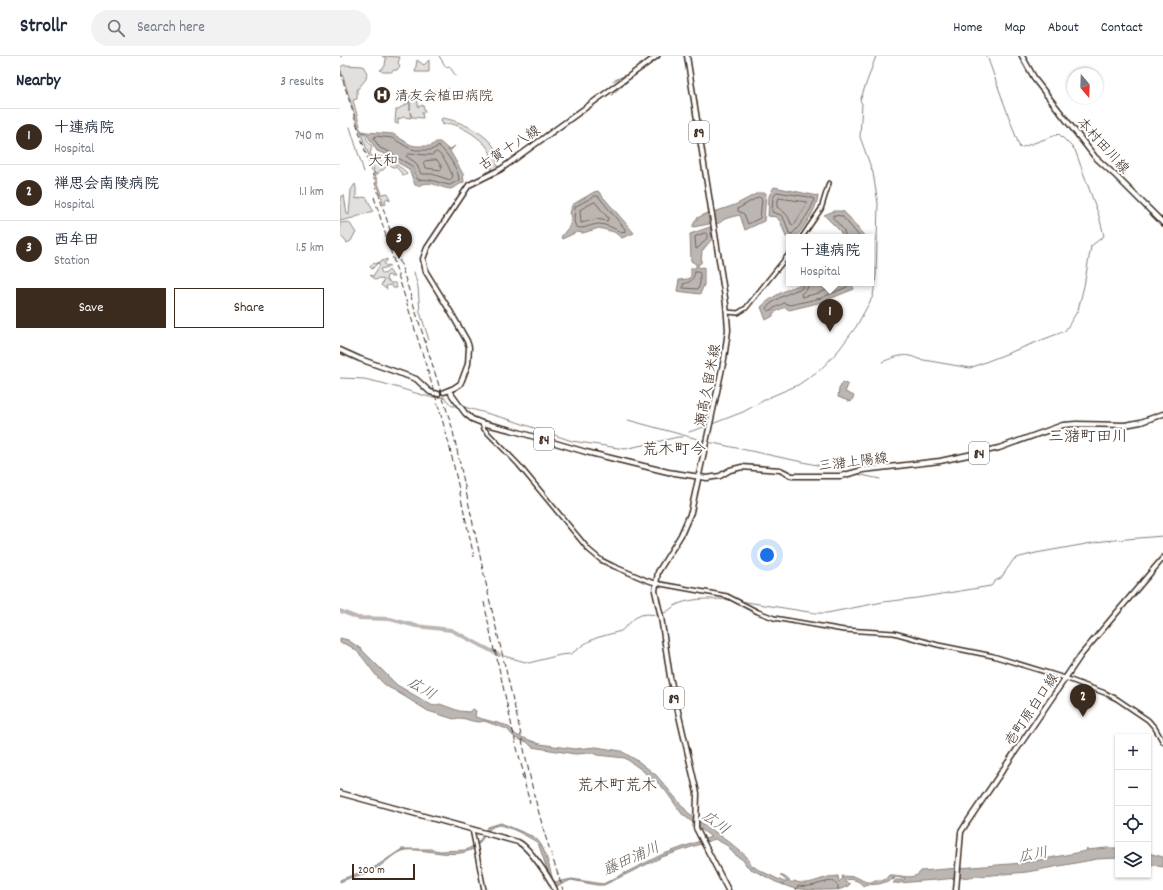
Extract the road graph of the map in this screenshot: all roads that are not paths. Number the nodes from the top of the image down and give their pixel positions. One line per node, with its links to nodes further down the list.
1 (657, 56): 10 (main road, 古賀十八線)
2 (687, 56): 8 (main road, 瀬高久留米線 / 89)
3 (1022, 56): 5 (main road, 本村田川線)
4 (829, 183): 6 (street)
5 (1163, 223)
6 (804, 234)
7 (786, 258): 8 (street)
8 (727, 312): 14 (main road, 瀬高久留米線 / 89)
9 (340, 350): 11 (main road)
10 (446, 392): 13 (main road, 三潴上陽線 / 84)
11 (438, 394)
12 (1163, 414): 14 (main road, 三潴上陽線 / 84)
13 (482, 423): 14 (main road, 三潴上陽線 / 84); 16 (street)
14 (698, 477): 16 (main road, 瀬高久留米線 / 89)
15 (1163, 558): 17 (main road, 壱町原白口線)
16 (655, 583): 17 (street); 23 (main road, 瀬高久留米線 / 89)
17 (1065, 678): 18 (street); 24 (main road, 壱町原白口線)
18 (1163, 742)
19 (340, 793): 20 (main road)
20 (472, 829): 21 (street); 22 (main road)
21 (484, 890)
22 (555, 890)
23 (728, 890)
24 (956, 890)

